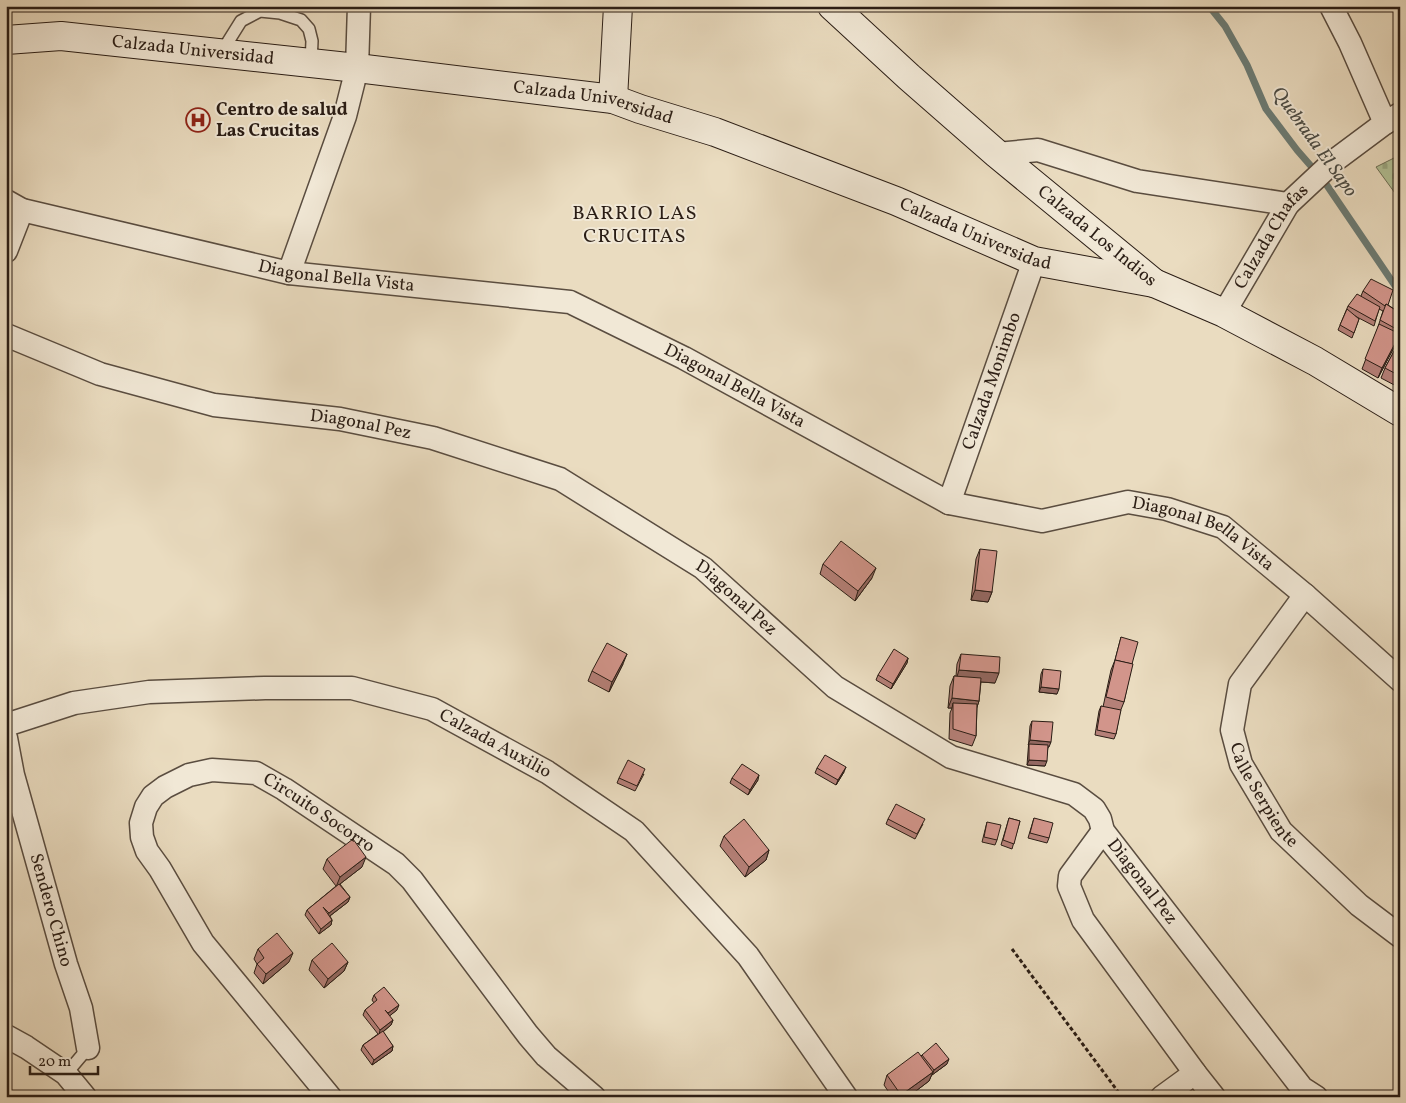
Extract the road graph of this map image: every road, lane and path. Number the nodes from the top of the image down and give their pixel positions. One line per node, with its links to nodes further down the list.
1 (359, 6): 8 (street)
2 (618, 6): 9 (street)
3 (832, 6): 11 (street, Calzada Los Indios)
4 (1331, 6): 10 (street)
5 (6, 40): 6 (street, Calzada Universidad)
6 (221, 53): 7 (street, Calzada Universidad); 7 (lane)
7 (311, 62): 8 (street, Calzada Universidad)
8 (357, 68): 9 (street, Calzada Universidad); 16 (street)
9 (613, 99): 15 (street, Calzada Universidad)
10 (1392, 118): 12 (street, Calzada Chafas)
11 (998, 154): 12 (street); 17 (street, Calzada Los Indios)
12 (1288, 204): 18 (street, Calzada Chafas)
13 (14, 205): 14 (street); 16 (street, Diagonal Bella Vista)
14 (6, 251)
15 (1034, 261): 17 (street, Calzada Universidad); 21 (street, Calzada Monimbo)
16 (289, 273): 21 (street, Diagonal Bella Vista)
17 (1154, 282): 18 (street, Calzada Los Indios)
18 (1224, 313): 20 (street, Calzada Los Indios)
19 (6, 335): 26 (street, Diagonal Pez)
20 (1400, 412)
21 (949, 503): 22 (street, Diagonal Bella Vista)
22 (1305, 595): 23 (street, Diagonal Bella Vista); 27 (street, Calle Serpiente)
23 (1400, 680)
24 (6, 725): 36 (street, Calzada Auxilio)
25 (6, 738): 30 (street, Sendero Chino)
26 (1103, 831): 31 (street); 40 (street, Diagonal Pez)
27 (1400, 936)
28 (1012, 949): 37 (path)
29 (6, 1036): 32 (street)
30 (88, 1048): 32 (lane, Sendero Chino)
31 (1194, 1072): 38 (street); 39 (street)
32 (66, 1074): 33 (street)
33 (85, 1097)
34 (330, 1097): 35 (street, Circuito Socorro)
35 (594, 1097)
36 (846, 1097)
37 (1122, 1097)
38 (1162, 1097)
39 (1214, 1097)
40 (1316, 1097)

